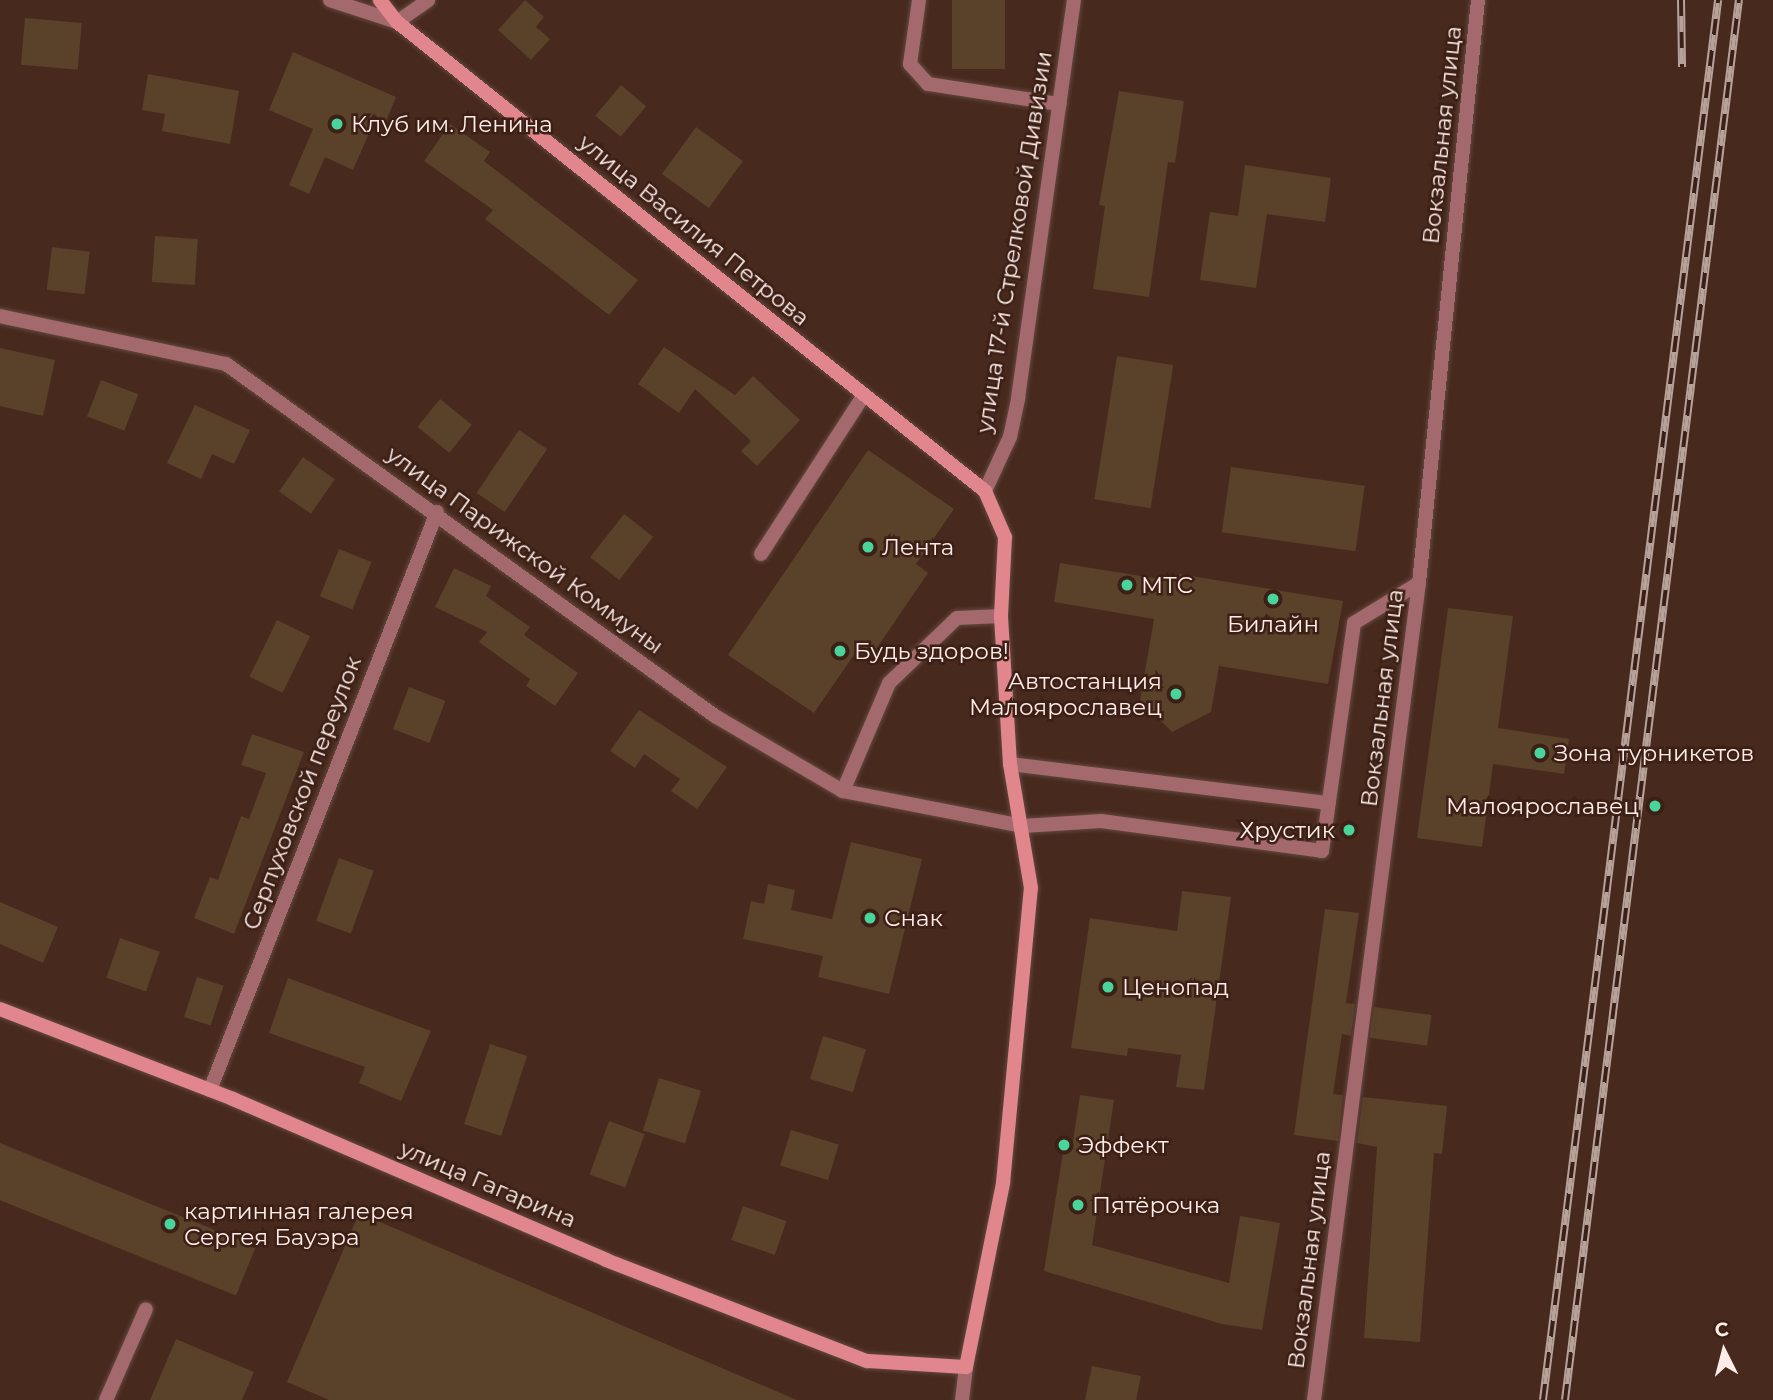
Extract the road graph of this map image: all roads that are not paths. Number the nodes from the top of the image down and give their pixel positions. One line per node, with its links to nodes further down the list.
1 (330, 0): 7 (street)
2 (380, 0): 7 (main road, улица Василия Петрова)
3 (428, 0): 7 (street)
4 (919, 0): 8 (street)
5 (1074, 0): 8 (street, улица 17-й Стрелковой Дивизии)
6 (1478, 0): 14 (street, Вокзальная улица)
7 (397, 22): 10 (main road, улица Василия Петрова)
8 (1059, 104): 11 (street, улица 17-й Стрелковой Дивизии)
9 (0, 316): 12 (street, улица Парижской Коммуны)
10 (864, 395): 11 (main road, улица Василия Петрова); 13 (street)
11 (985, 491): 15 (main road)
12 (437, 512): 17 (street, улица Парижской Коммуны); 21 (street, Серпуховской переулок)
13 (761, 554)
14 (1419, 583): 18 (street); 26 (street, Вокзальная улица)
15 (1002, 616): 16 (main road); 17 (street)
16 (1010, 764): 18 (street); 19 (main road)
17 (843, 791): 19 (street, улица Парижской Коммуны)
18 (1329, 803): 19 (street, улица Парижской Коммуны)
19 (1023, 826): 23 (main road)
20 (0, 1009): 21 (main road, улица Гагарина)
21 (211, 1090): 23 (main road, улица Гагарина)
22 (146, 1309): 24 (street)
23 (966, 1367): 25 (street)
24 (106, 1400)
25 (962, 1400)
26 (1314, 1400)

